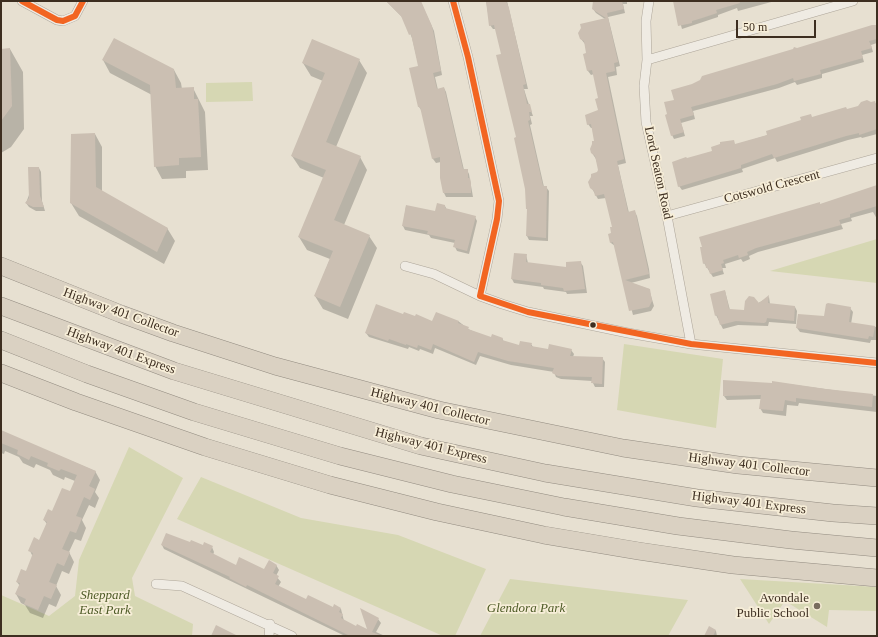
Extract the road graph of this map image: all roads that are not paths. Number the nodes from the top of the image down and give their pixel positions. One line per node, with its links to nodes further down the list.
1 (22, 1): 2 (street)
2 (83, 1)
3 (453, 1): 13 (street)
4 (649, 1): 6 (street, Lord Seaton Road)
5 (853, 1): 6 (street)
6 (647, 60): 8 (street, Lord Seaton Road)
7 (877, 158): 8 (street, Cotswold Crescent)
8 (667, 216): 16 (street, Lord Seaton Road)
9 (1, 262): 12 (highway)
10 (1, 266): 12 (highway, Highway 401 Collector)
11 (405, 266): 13 (street)
12 (35, 280): 21 (highway, Highway 401 Collector)
13 (480, 296): 16 (street)
14 (1, 306): 22 (highway, Highway 401 Express)
15 (1, 340): 23 (highway)
16 (691, 344): 17 (street)
17 (877, 363)
18 (1, 373): 20 (highway)
19 (1, 386): 20 (highway)
20 (205, 447): 24 (highway)
21 (877, 478)
22 (877, 516)
23 (877, 548)
24 (877, 578)
25 (156, 584): 26 (street)
26 (270, 624): 27 (street); 28 (street)
27 (269, 636)
28 (292, 636)

